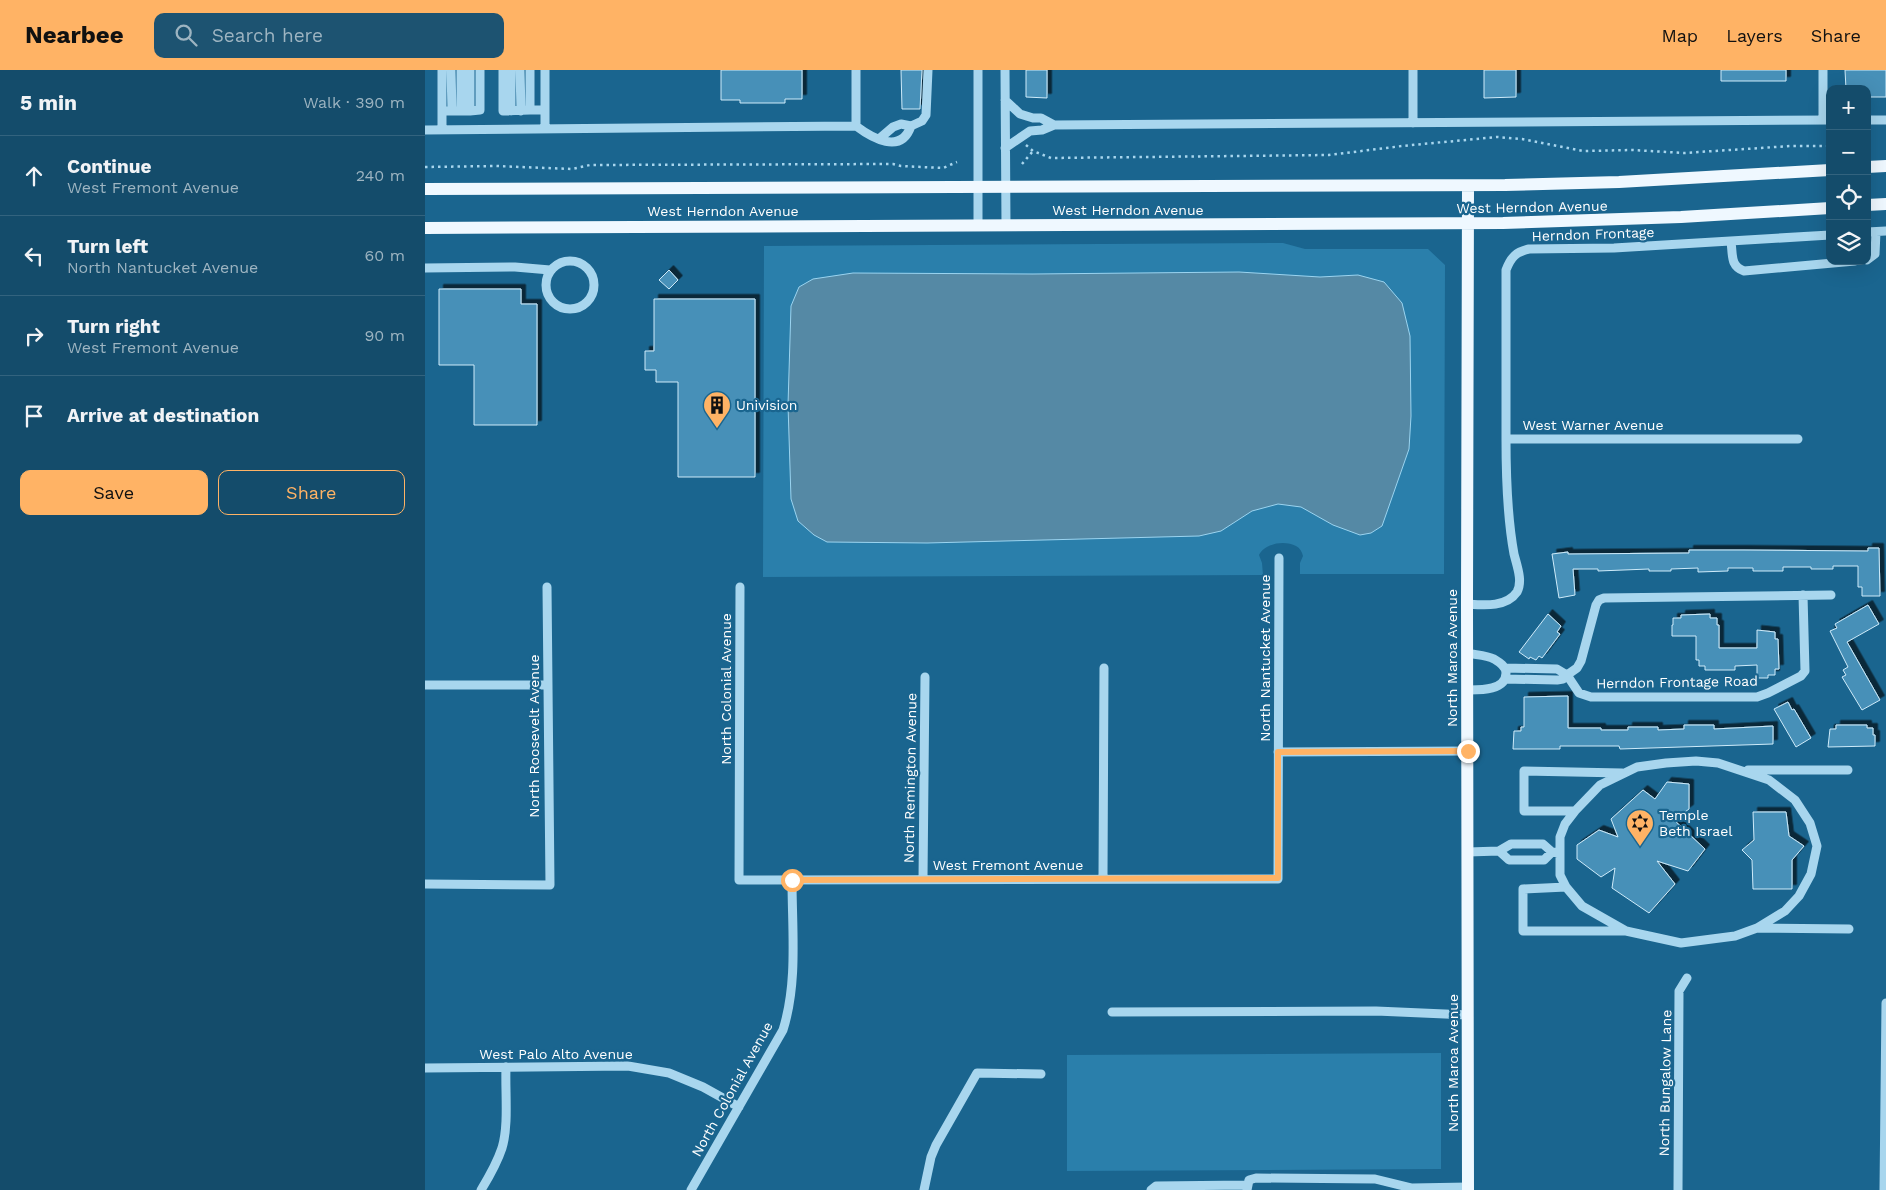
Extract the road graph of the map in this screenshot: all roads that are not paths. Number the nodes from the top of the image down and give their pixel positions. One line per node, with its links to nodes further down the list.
1 (442, 70): 20 (street)
2 (451, 70): 20 (street)
3 (461, 70): 20 (street)
4 (470, 70): 20 (street)
5 (479, 70): 20 (street)
6 (503, 70): 18 (street)
7 (511, 70): 18 (street)
8 (520, 70): 18 (street)
9 (530, 70): 18 (street)
10 (545, 70): 19 (street)
11 (856, 70): 26 (street)
12 (928, 70): 27 (street)
13 (978, 70): 37 (street)
14 (1005, 70): 17 (street)
15 (1413, 70): 24 (street)
16 (1823, 70): 21 (street)
17 (1005, 100): 25 (street); 32 (street)
18 (521, 110): 19 (street)
19 (545, 110): 28 (street)
20 (456, 111): 30 (street)
21 (1826, 120): 24 (street)
22 (1871, 120): 23 (street)
23 (1886, 120)
24 (1413, 122): 25 (street)
25 (1054, 125): 32 (street)
26 (856, 126): 28 (street); 31 (street)
27 (911, 126): 31 (street); 31 (street)
28 (545, 129): 30 (street)
29 (425, 130): 30 (street)
30 (442, 130)
31 (879, 139)
32 (1005, 148): 38 (street)
33 (1886, 166): 34 (main road)
34 (1871, 167)
35 (1826, 170): 36 (main road, West Herndon Avenue)
36 (1468, 186): 38 (main road, West Herndon Avenue); 43 (main road, North Maroa Avenue)
37 (977, 188): 38 (main road, West Herndon Avenue); 39 (main road, West Herndon Avenue); 45 (street)
38 (1005, 188): 44 (street)
39 (425, 189)
40 (1886, 204): 41 (main road)
41 (1871, 205)
42 (1826, 208): 43 (main road, West Herndon Avenue)
43 (1467, 224): 44 (main road, West Herndon Avenue); 62 (main road, North Maroa Avenue)
44 (1006, 225): 45 (main road, West Herndon Avenue)
45 (978, 226): 46 (main road, West Herndon Avenue)
46 (425, 228)
47 (1886, 231): 48 (street)
48 (1872, 232): 51 (street)
49 (1826, 235): 50 (street, Herndon Frontage)
50 (1731, 242): 52 (street); 55 (street, Herndon Frontage)
51 (1871, 257)
52 (1826, 264)
53 (425, 268): 54 (street)
54 (550, 270): 54 (street)
55 (1506, 439): 56 (street, West Warner Avenue); 62 (street, West Warner Avenue)
56 (1798, 439)
57 (1279, 558): 73 (street, North Nantucket Avenue)
58 (547, 587): 70 (street, North Roosevelt Avenue)
59 (740, 587): 84 (street, North Colonial Avenue)
60 (1831, 595): 61 (street, Herndon Frontage Road)
61 (1803, 596): 66 (street, Herndon Frontage Road); 66 (street, Herndon Frontage Road)
62 (1467, 604): 63 (main road, North Maroa Avenue)
63 (1467, 653): 65 (street); 71 (main road, North Maroa Avenue)
64 (1104, 668): 81 (street)
65 (1505, 668): 66 (street); 68 (street)
66 (1567, 674): 68 (street)
67 (925, 677): 83 (street, North Remington Avenue)
68 (1505, 679): 71 (street)
69 (425, 685): 70 (street)
70 (547, 685): 86 (street, North Roosevelt Avenue)
71 (1467, 690): 72 (main road, North Maroa Avenue)
72 (1468, 751): 73 (street); 79 (main road, North Maroa Avenue)
73 (1278, 752): 82 (street, North Nantucket Avenue)
74 (1740, 770): 75 (street); 76 (street); 88 (street)
75 (1848, 770)
76 (1625, 773): 77 (street); 77 (street)
77 (1575, 811): 80 (street)
78 (1499, 851): 79 (street); 80 (street); 80 (street)
79 (1468, 852): 94 (main road, North Maroa Avenue)
80 (1556, 852): 87 (street)
81 (1103, 878): 82 (street, West Fremont Avenue); 83 (street, West Fremont Avenue)
82 (1278, 878)
83 (923, 879): 85 (street, West Fremont Avenue)
84 (739, 880): 85 (street, West Fremont Avenue)
85 (792, 880): 99 (street, North Colonial Avenue)
86 (425, 884)
87 (1566, 887): 90 (street); 90 (street)
88 (1757, 928): 89 (street); 90 (street)
89 (1849, 929)
90 (1627, 932)
91 (1687, 978): 106 (street, North Bungalow Lane)
92 (1886, 1003): 95 (street)
93 (1112, 1012): 94 (street)
94 (1468, 1015): 101 (main road, North Maroa Avenue)
95 (1886, 1047): 107 (street)
96 (506, 1067): 97 (street, West Palo Alto Avenue); 99 (street, West Palo Alto Avenue); 102 (street)
97 (425, 1068)
98 (1041, 1074): 104 (street)
99 (739, 1107): 103 (street, North Colonial Avenue)
100 (1247, 1188): 101 (street); 105 (street)
101 (1468, 1189)
102 (481, 1190)
103 (691, 1190)
104 (924, 1190)
105 (1151, 1190)
106 (1678, 1190)
107 (1883, 1190)

